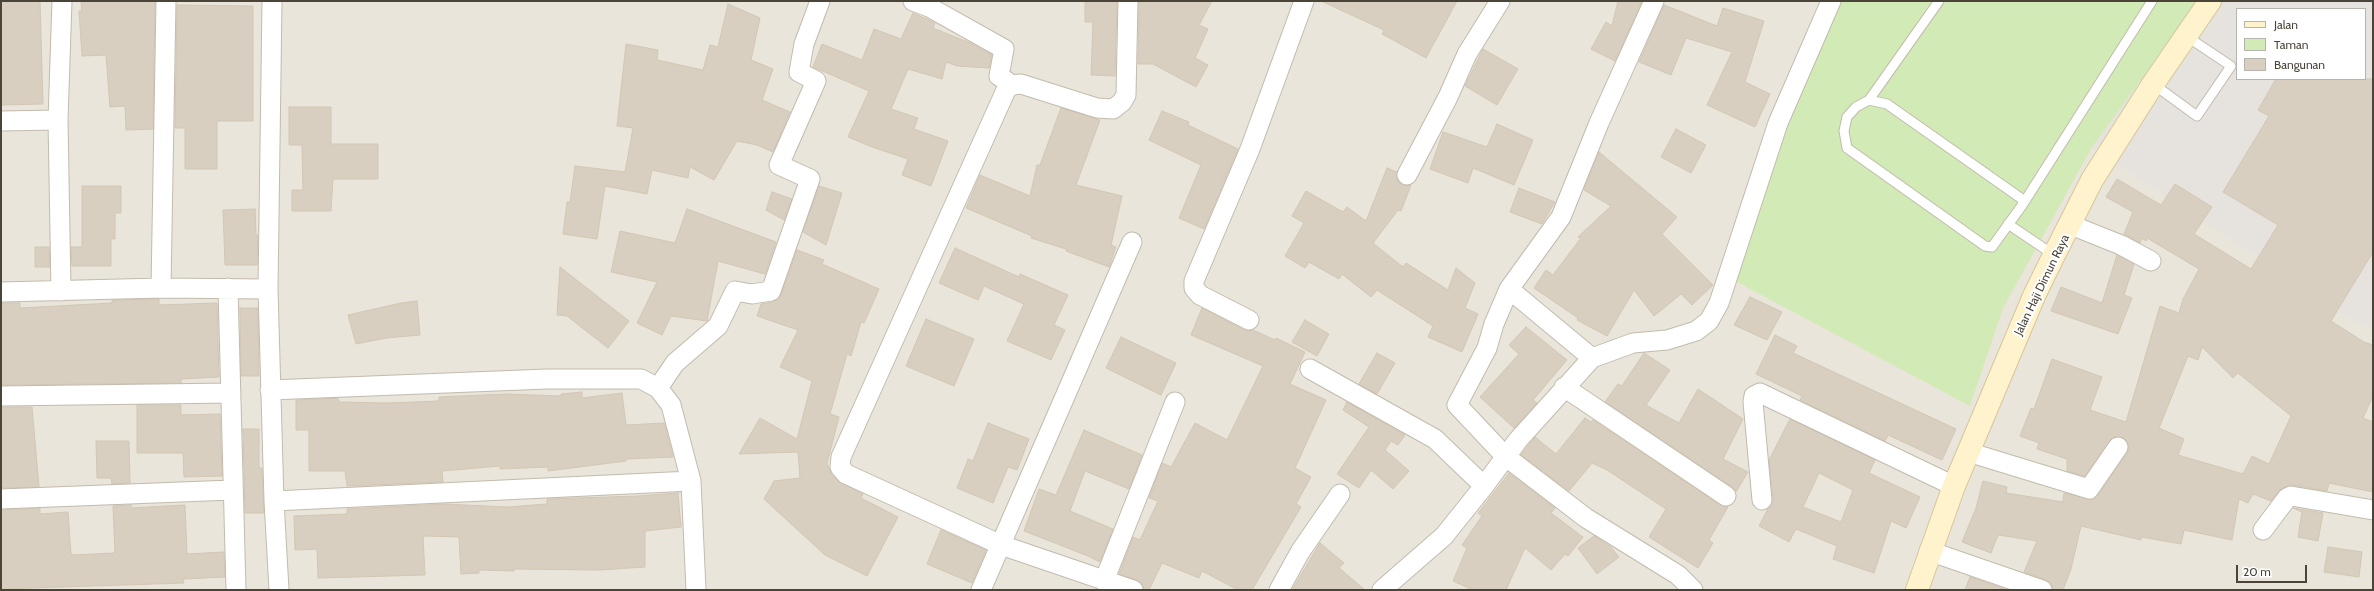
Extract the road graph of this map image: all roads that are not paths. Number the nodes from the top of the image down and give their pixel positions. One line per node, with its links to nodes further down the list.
1 (62, 1): 18 (street)
2 (166, 1): 27 (street)
3 (272, 1): 29 (street)
4 (820, 1): 37 (street)
5 (913, 1): 16 (street)
6 (1128, 1): 16 (street)
7 (1304, 1): 33 (street)
8 (1500, 1): 20 (street)
9 (1654, 1): 30 (street)
10 (1831, 1): 34 (street)
11 (1939, 1): 17 (lane)
12 (2152, 1): 21 (lane)
13 (2210, 1): 14 (street, Jalan Haji Dimun Raya)
14 (2186, 36): 15 (street, Jalan Haji Dimun Raya); 15 (lane)
15 (2153, 84): 23 (street, Jalan Haji Dimun Raya)
16 (1012, 85): 56 (street)
17 (1869, 100): 21 (lane); 22 (lane)
18 (58, 120): 19 (street); 31 (street)
19 (1, 121)
20 (1407, 175)
21 (2023, 204): 22 (lane)
22 (2008, 224): 25 (lane)
23 (2071, 225): 25 (street, Jalan Haji Dimun Raya); 26 (street)
24 (1132, 242): 56 (street)
25 (2054, 256): 43 (street, Jalan Haji Dimun Raya)
26 (2151, 261)
27 (161, 288): 28 (street); 31 (street)
28 (228, 288): 29 (street); 39 (street)
29 (268, 289): 38 (street)
30 (1509, 289): 34 (street); 44 (street)
31 (61, 291): 32 (street)
32 (1, 292)
33 (1249, 320)
34 (1592, 358): 36 (street)
35 (1310, 369): 46 (street)
36 (1564, 387): 44 (street); 50 (street)
37 (658, 388): 38 (street); 45 (street)
38 (270, 390): 53 (street)
39 (231, 393): 40 (street); 48 (street)
40 (1, 396)
41 (1175, 402): 58 (street)
42 (2118, 447): 43 (street)
43 (1968, 452): 47 (street, Jalan Haji Dimun Raya)
44 (1504, 456): 46 (street); 66 (street)
45 (691, 482): 53 (street); 61 (street)
46 (1484, 486): 65 (street)
47 (1954, 486): 52 (street); 57 (street, Jalan Haji Dimun Raya)
48 (232, 490): 51 (street); 59 (street)
49 (1340, 494): 64 (street)
50 (1726, 496)
51 (1, 500)
52 (1762, 500)
53 (274, 501): 60 (street)
54 (2373, 510): 55 (street)
55 (2263, 530)
56 (1001, 545): 58 (street); 62 (street)
57 (1929, 551): 67 (street, Jalan Haji Dimun Raya); 68 (street)
58 (1104, 581): 63 (street)
59 (236, 590)
60 (279, 590)
61 (696, 590)
62 (981, 590)
63 (1133, 590)
64 (1279, 590)
65 (1382, 590)
66 (1693, 590)
67 (1917, 590)
68 (2042, 590)

